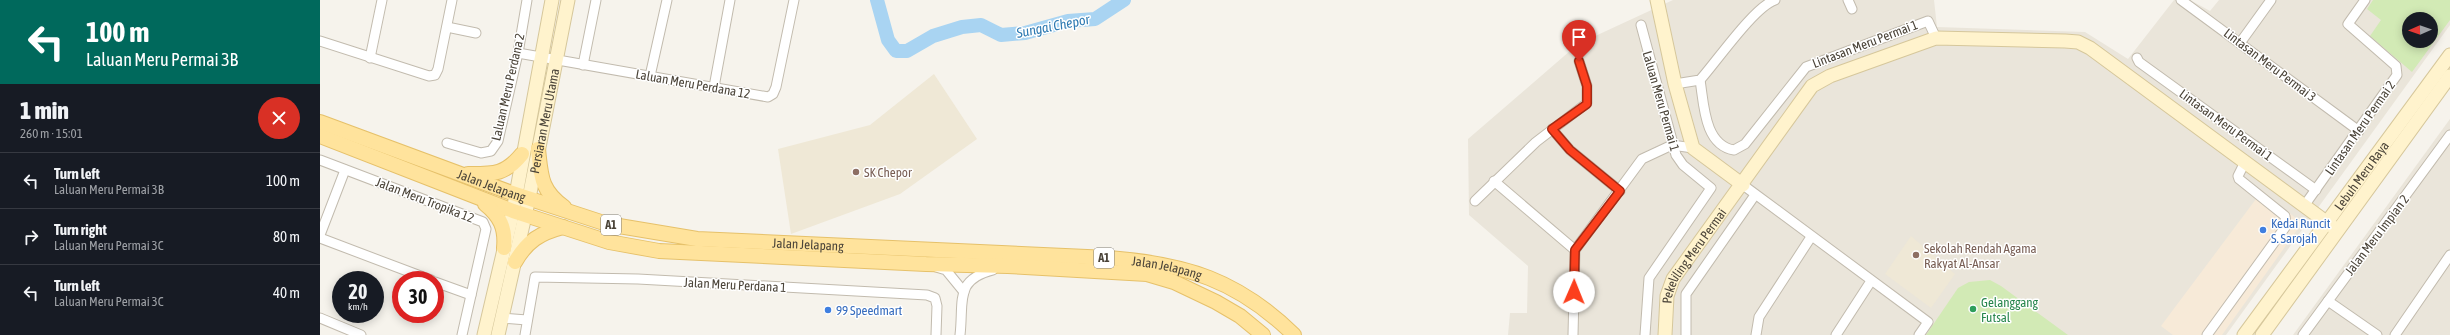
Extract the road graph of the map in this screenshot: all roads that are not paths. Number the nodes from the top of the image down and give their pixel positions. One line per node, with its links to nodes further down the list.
1 (382, 0): 24 (street)
2 (452, 0): 16 (street)
3 (527, 0): 21 (street, Laluan Meru Perdana 2)
4 (552, 0): 23 (street, Persiaran Meru Utama)
5 (568, 0): 26 (street, Persiaran Meru Utama)
6 (596, 0): 28 (street)
7 (667, 0): 29 (street)
8 (730, 0): 33 (street)
9 (794, 0): 33 (street, Laluan Meru Perdana 12)
10 (1657, 0): 32 (street)
11 (1775, 0): 31 (street)
12 (2181, 0): 20 (street, Lintasan Meru Permai 3)
13 (2271, 0): 20 (street)
14 (2366, 0): 36 (street, Lintasan Meru Permai 2)
15 (1641, 25): 40 (street, Laluan Meru Permai 1)
16 (447, 27): 17 (street); 24 (street)
17 (476, 33)
18 (1936, 38): 31 (street, Lintasan Meru Permai 1); 45 (street); 49 (street, Pekeliling Meru Permai)
19 (320, 41): 24 (street)
20 (2240, 43): 36 (street, Lintasan Meru Permai 3)
21 (518, 53): 23 (street, Laluan Meru Perdana 12); 39 (street, Laluan Meru Perdana 2)
22 (2450, 55): 59 (street, Lebuh Meru Raya)
23 (542, 56): 26 (street, Laluan Meru Perdana 12); 43 (street, Persiaran Meru Utama)
24 (370, 58)
25 (2137, 58): 50 (street, Lintasan Meru Permai 1)
26 (557, 59): 28 (street, Laluan Meru Perdana 12); 41 (street, Persiaran Meru Utama)
27 (1579, 61): 35 (street)
28 (583, 65): 29 (street, Laluan Meru Perdana 12)
29 (650, 76): 33 (street, Laluan Meru Perdana 12)
30 (2450, 76): 61 (street, Lebuh Meru Raya)
31 (1700, 80): 32 (street)
32 (1675, 84): 42 (street)
33 (714, 87)
34 (320, 122): 47 (main road, Jalan Jelapang / A1)
35 (1552, 129): 48 (street); 51 (street)
36 (2359, 131): 50 (street, Lintasan Meru Permai 2)
37 (2450, 135): 75 (street, Jalan Meru Impian 2)
38 (320, 136): 53 (main road, Jalan Jelapang / A1)
39 (447, 143)
40 (1672, 145): 42 (street); 51 (street); 89 (street, Laluan Meru Permai 1)
41 (538, 148): 54 (street, Persiaran Meru Utama); 58 (main road)
42 (1692, 148): 49 (street)
43 (522, 154): 47 (main road); 54 (street, Persiaran Meru Utama)
44 (320, 160): 46 (street, Jalan Meru Tropika 12)
45 (2244, 162): 56 (street); 95 (street)
46 (345, 170): 62 (street); 74 (street, Jalan Meru Tropika 12)
47 (460, 174): 54 (main road, Jalan Jelapang / A1)
48 (1494, 181): 55 (street); 65 (street)
49 (1743, 185): 52 (street); 90 (street, Pekeliling Meru Permai)
50 (2316, 190): 56 (street, Lintasan Meru Permai 2)
51 (1620, 191): 65 (street)
52 (1755, 195): 63 (street); 91 (street)
53 (476, 196): 57 (main road, Jalan Jelapang / A1); 64 (main road)
54 (522, 196): 57 (street, Persiaran Meru Utama); 58 (main road, Jalan Jelapang / A1)
55 (1475, 201)
56 (2304, 206): 59 (street)
57 (519, 213): 60 (main road, Jalan Jelapang / A1); 64 (street, Persiaran Meru Utama); 67 (street, Persiaran Meru Utama)
58 (573, 214): 87 (main road, Jalan Jelapang / A1)
59 (2325, 222): 61 (street); 96 (street, Lebuh Meru Raya)
60 (563, 226): 67 (main road); 68 (main road, Jalan Jelapang / A1)
61 (2337, 230): 97 (street, Lebuh Meru Raya)
62 (320, 237): 70 (street)
63 (1811, 237): 71 (street); 92 (street)
64 (504, 248): 81 (street, Persiaran Meru Utama)
65 (1575, 250): 88 (street)
66 (2450, 255): 100 (street)
67 (515, 262): 77 (street, Persiaran Meru Utama)
68 (926, 264): 69 (main road, Jalan Jelapang / A1); 73 (street)
69 (1008, 266): 73 (street); 86 (main road, Jalan Jelapang / A1)
70 (408, 271)
71 (1871, 281): 93 (street); 94 (street)
72 (444, 285): 74 (street)
73 (964, 292): 85 (street)
74 (471, 295): 80 (street, Jalan Meru Tropika 12)
75 (2328, 301): 98 (street, Jalan Meru Impian 2); 99 (street)
76 (320, 318): 79 (street)
77 (502, 318): 78 (street); 82 (street, Persiaran Meru Utama)
78 (527, 320): 83 (street); 84 (street, Jalan Meru Perdana 1)
79 (361, 335)
80 (462, 335)
81 (484, 335)
82 (498, 335)
83 (525, 335)
84 (936, 335)
85 (960, 335)
86 (1263, 335)
87 (1294, 335)
88 (1573, 335)
89 (1645, 335)
90 (1665, 335)
91 (1686, 335)
92 (1756, 335)
93 (1836, 335)
94 (1919, 335)
95 (2207, 335)
96 (2244, 335)
97 (2262, 335)
98 (2303, 335)
99 (2376, 335)
100 (2394, 335)

